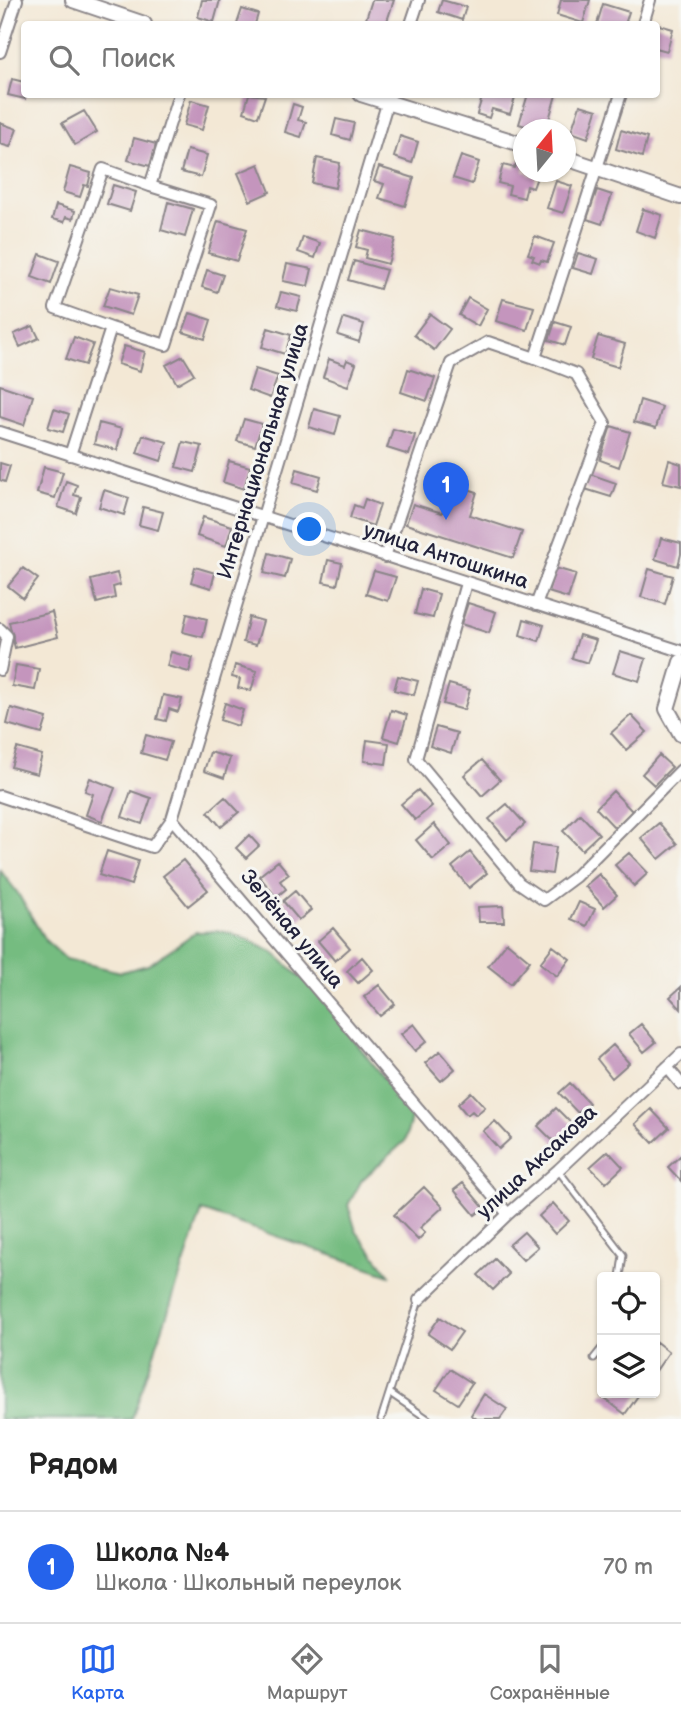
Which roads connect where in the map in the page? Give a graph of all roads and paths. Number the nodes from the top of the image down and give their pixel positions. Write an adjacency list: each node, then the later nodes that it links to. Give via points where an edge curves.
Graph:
1 (17, 0): 8 (street)
2 (72, 0): 5 (street)
3 (419, 0): 6 (street)
4 (650, 0): 7 (street)
5 (135, 21)
6 (412, 21)
7 (644, 21)
8 (0, 52)
9 (178, 98): 15 (street)
10 (620, 98): 14 (street)
11 (389, 99): 12 (street); 21 (street, Интернациональная улица)
12 (513, 142)
13 (576, 161): 14 (street)
14 (598, 168): 16 (street); 18 (street)
15 (150, 186): 17 (street, via 103,169 55,308); 17 (street, via 211,205 166,345)
16 (681, 197)
17 (111, 328): 20 (street)
18 (536, 358): 22 (street, via 488,342 451,363); 24 (street, via 576,374 605,423)
19 (0, 432): 20 (street, улица Антошкина)
20 (70, 455): 21 (street, улица Антошкина)
21 (263, 518): 22 (street, улица Антошкина); 32 (street, Интернациональная улица)
22 (385, 557): 23 (street, улица Антошкина)
23 (467, 583): 24 (street, улица Антошкина); 30 (street, via 416,759 519,883 544,900 575,877)
24 (536, 605): 26 (street, улица Антошкина)
25 (0, 629): 28 (street, via 7,636)
26 (681, 651)
27 (681, 662): 29 (street, via 667,709)
28 (0, 670)
29 (681, 734)
30 (681, 771)
31 (0, 796): 32 (street, via 152,847)
32 (172, 819): 37 (street, Зелёная улица)
33 (681, 1054): 34 (street, улица Аксакова)
34 (667, 1067): 35 (street); 36 (street, улица Аксакова)
35 (681, 1084)
36 (558, 1170): 37 (street, улица Аксакова); 38 (lane, via 623,1255)
37 (508, 1214): 39 (street, улица Аксакова)
38 (621, 1272)
39 (419, 1300): 42 (lane)
40 (597, 1354): 41 (lane)
41 (594, 1358)
42 (390, 1393): 43 (lane); 44 (lane)
43 (381, 1419)
44 (428, 1419)

